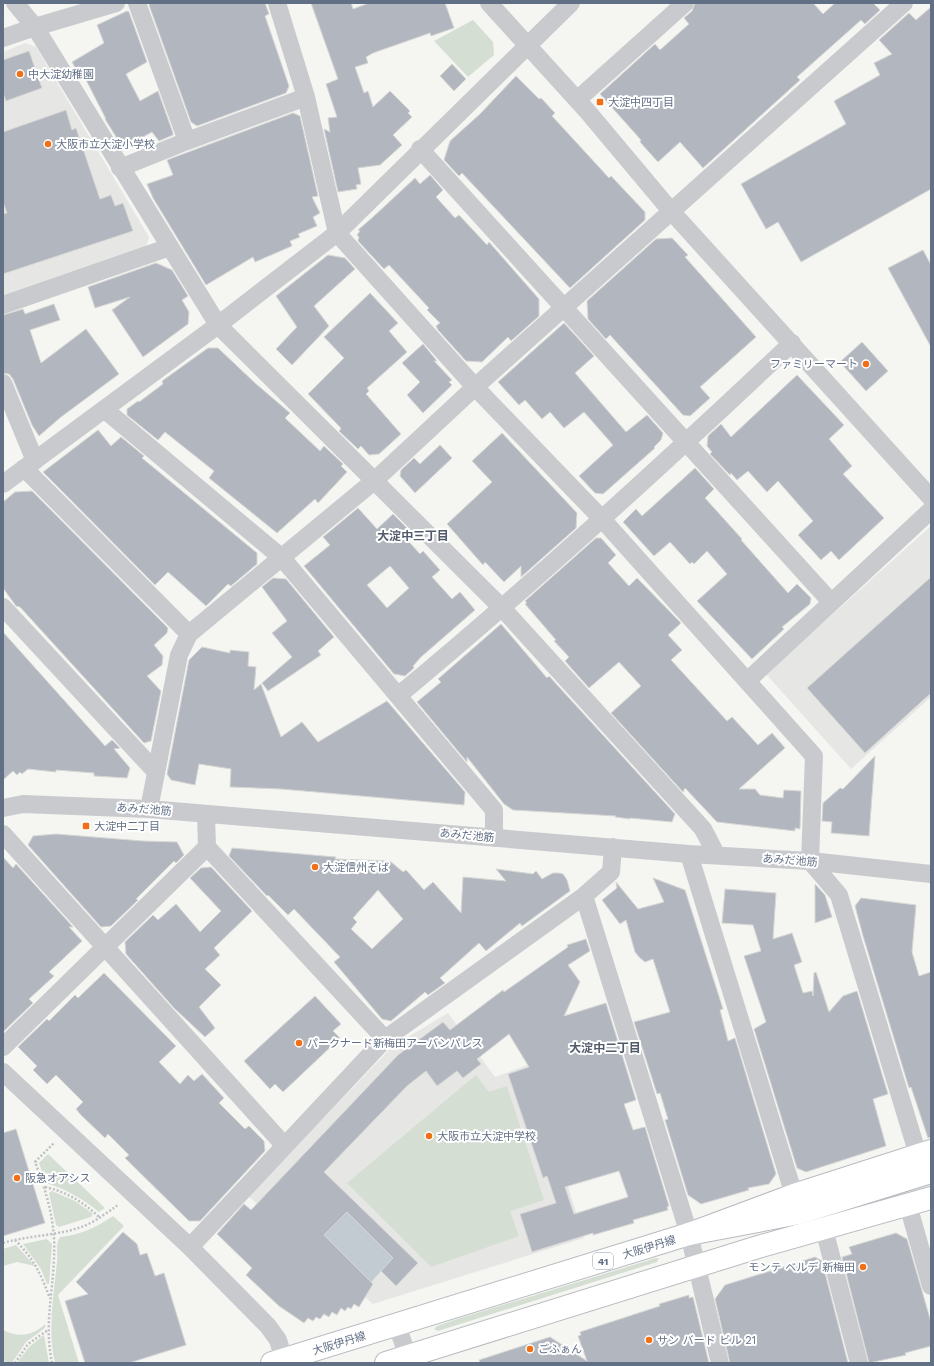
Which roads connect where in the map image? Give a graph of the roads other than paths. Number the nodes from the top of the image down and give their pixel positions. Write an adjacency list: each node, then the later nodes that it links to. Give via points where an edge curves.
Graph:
1 (15, 3): 9 (street)
2 (116, 3): 9 (street)
3 (137, 3): 14 (street)
4 (277, 3): 12 (street)
5 (489, 3): 11 (street)
6 (571, 3): 11 (street)
7 (685, 3): 13 (street)
8 (904, 3): 17 (street)
9 (35, 27): 10 (street); 16 (street)
10 (3, 38)
11 (526, 45): 13 (street); 15 (street)
12 (306, 97): 14 (street); 18 (street)
13 (577, 100): 17 (street)
14 (187, 141): 16 (street)
15 (420, 149): 18 (street); 21 (street)
16 (120, 168): 19 (street)
17 (671, 211): 21 (street); 23 (street)
18 (337, 233): 22 (street); 25 (street)
19 (170, 247): 20 (street); 22 (street)
20 (3, 305)
21 (566, 308): 25 (street); 27 (street)
22 (218, 325): 26 (street); 29 (street)
23 (792, 343): 27 (street); 31 (street)
24 (3, 383): 28 (street)
25 (475, 387): 29 (street); 33 (street)
26 (104, 409): 28 (street); 34 (street)
27 (686, 444): 33 (street); 35 (street)
28 (30, 464): 30 (street); 38 (street)
29 (374, 481): 34 (street); 37 (street)
30 (3, 484)
31 (931, 498)
32 (931, 510): 35 (street)
33 (602, 519): 37 (street); 39 (street)
34 (282, 558): 38 (street); 40 (street)
35 (831, 602): 39 (street)
36 (3, 607): 41 (street)
37 (503, 609): 40 (street); 50 (street, via 703,829)
38 (189, 634): 41 (street, via 179,655)
39 (747, 681): 51 (street, via 814,756)
40 (399, 695): 46 (street, via 494,810)
41 (156, 772): 43 (street)
42 (3, 808): 43 (street, あみだ池筋, via 23,804)
43 (149, 809): 44 (street, あみだ池筋)
44 (206, 815): 46 (street, あみだ池筋); 47 (street)
45 (3, 834): 54 (street)
46 (494, 838): 48 (street, あみだ池筋)
47 (207, 847): 54 (street); 55 (street)
48 (613, 848): 49 (street, あみだ池筋); 53 (street, via 611,872)
49 (689, 854): 50 (street, あみだ池筋); 61 (street)
50 (716, 854): 51 (street, あみだ池筋)
51 (810, 861): 52 (street, あみだ池筋); 59 (street, via 839,895)
52 (931, 874)
53 (584, 896): 55 (street); 65 (street)
54 (104, 948): 56 (street); 58 (street)
55 (385, 1039): 58 (street)
56 (3, 1048)
57 (3, 1072): 66 (street)
58 (284, 1145): 66 (street)
59 (924, 1153): 61 (main road, 大阪伊丹線 / 41)
60 (931, 1172): 65 (main road, via 799,1213)
61 (794, 1195): 65 (main road, 大阪伊丹線 / 41)
62 (931, 1198): 63 (main road)
63 (908, 1205): 64 (main road); 68 (street)
64 (824, 1229): 67 (main road); 74 (street)
65 (689, 1234): 67 (street); 69 (main road, 大阪伊丹線 / 41)
66 (190, 1247): 71 (street, via 268,1326 278,1340)
67 (697, 1267): 70 (main road); 73 (street)
68 (931, 1286)
69 (397, 1325): 70 (street); 71 (main road, 大阪伊丹線 / 41)
70 (409, 1360): 72 (main road)
71 (281, 1362)
72 (386, 1363)
73 (720, 1363)
74 (859, 1363)

